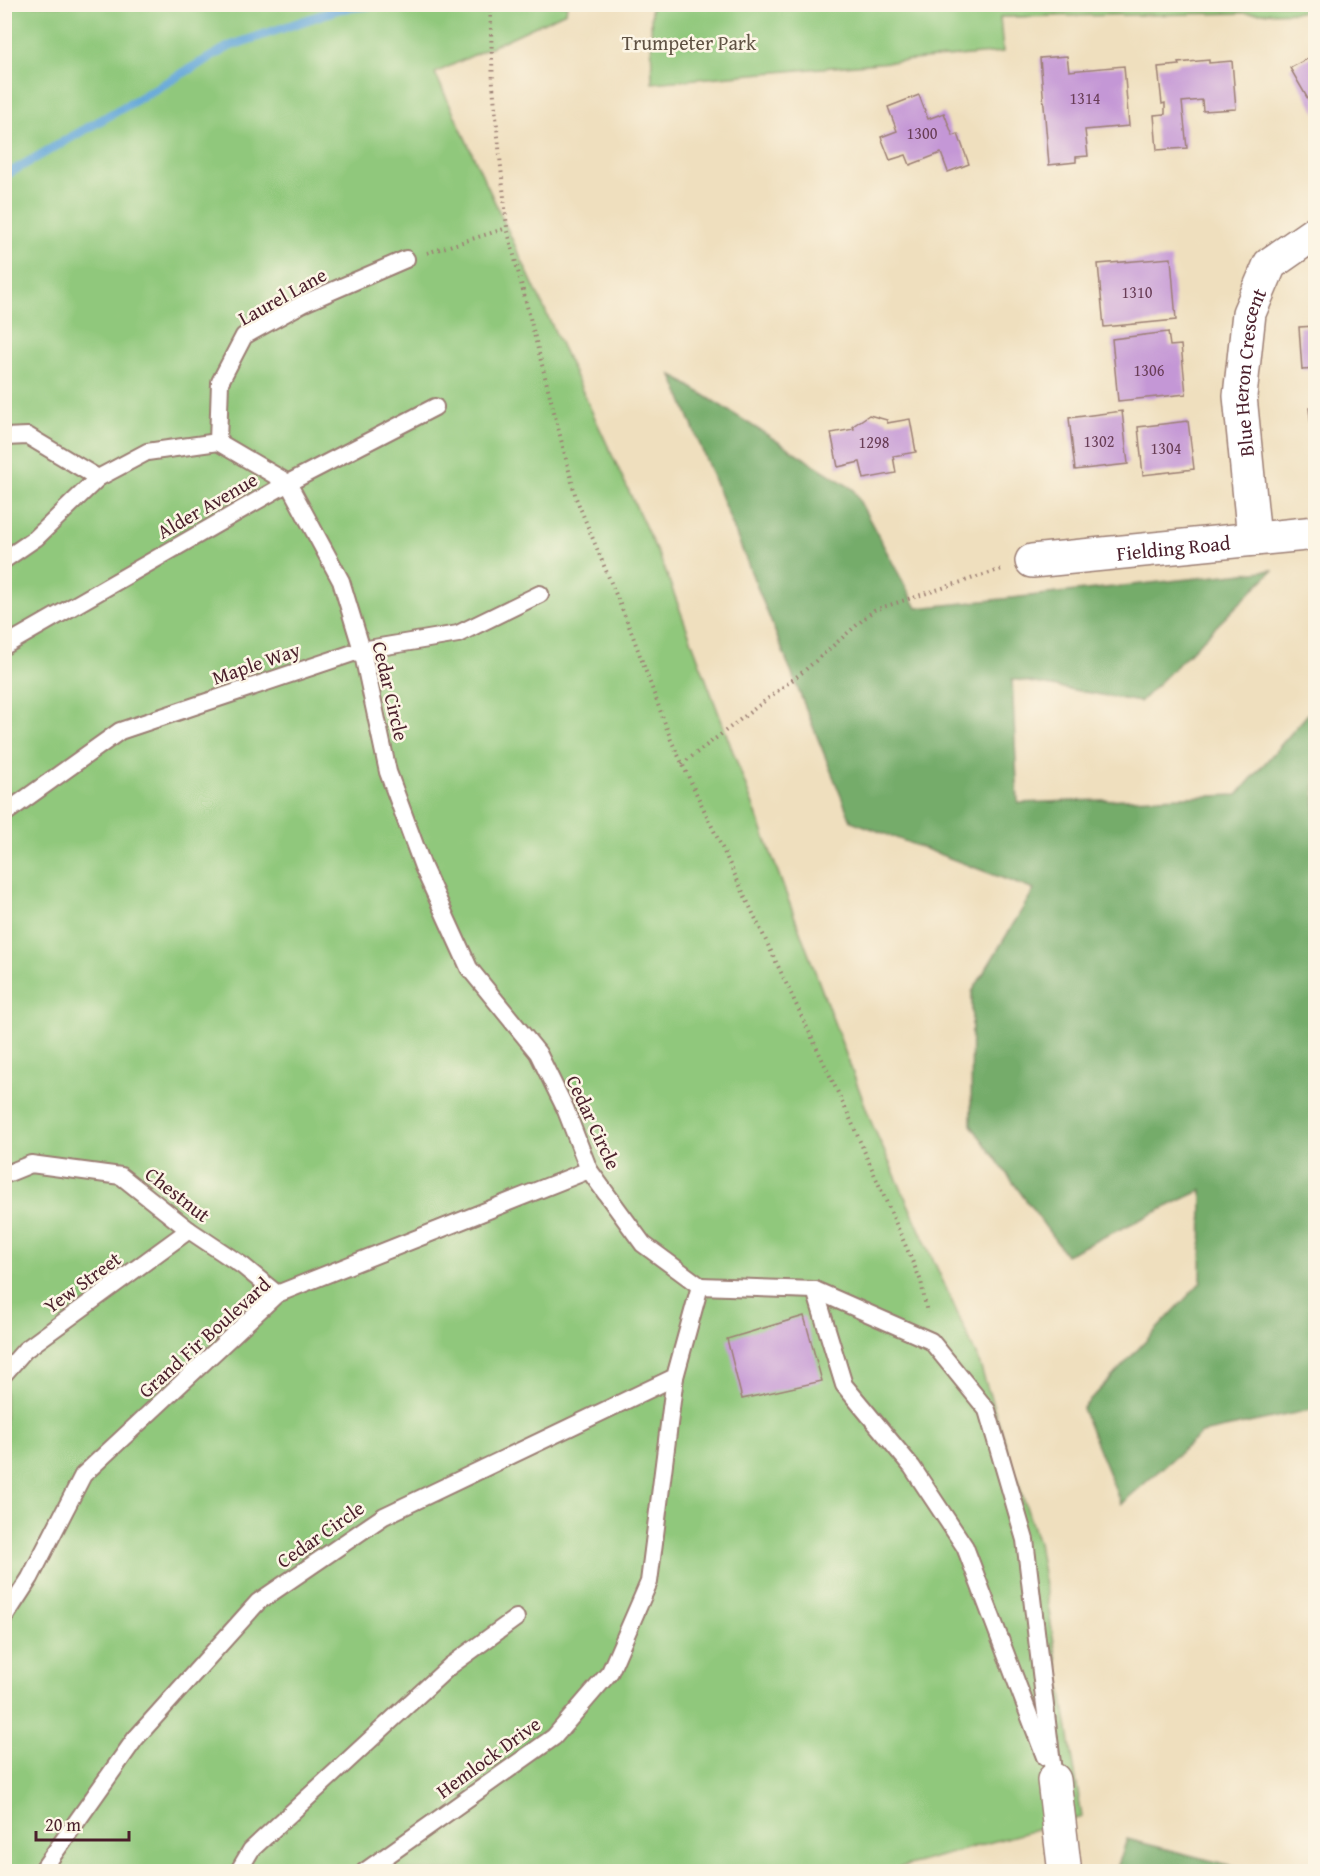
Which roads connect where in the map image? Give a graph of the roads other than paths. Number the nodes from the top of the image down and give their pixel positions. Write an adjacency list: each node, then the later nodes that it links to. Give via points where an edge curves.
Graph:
1 (1316, 232): 9 (street, Blue Heron Crescent, via 1270,264 1249,313 1240,396)
2 (406, 259): 5 (lane, Laurel Lane, via 302,304 244,336 220,382)
3 (435, 407): 7 (lane, Alder Avenue)
4 (4, 437): 6 (lane, via 28,436)
5 (218, 442): 6 (lane, via 147,452); 7 (lane)
6 (98, 478): 10 (lane, via 36,538)
7 (288, 483): 13 (lane, Alder Avenue); 14 (lane, Cedar Circle, via 341,581)
8 (1316, 533): 9 (street, Fielding Road)
9 (1254, 539): 11 (street, Fielding Road)
10 (4, 560)
11 (1022, 564)
12 (540, 594): 14 (lane, Maple Way, via 458,634)
13 (4, 646)
14 (362, 650): 15 (lane, Maple Way, via 120,732); 16 (lane, Cedar Circle, via 388,772 423,867 469,968 538,1053 565,1108)
15 (4, 814)
16 (588, 1170): 19 (lane, Cedar Circle, via 643,1244); 21 (lane, Grand Fir Boulevard)
17 (4, 1175): 18 (lane, Chestnut, via 32,1164 121,1176)
18 (189, 1230): 21 (lane, Chestnut); 22 (lane, Yew Street, via 25,1350)
19 (700, 1286): 20 (lane); 23 (lane)
20 (815, 1290): 26 (lane, via 844,1385 912,1467 965,1546); 26 (lane, via 931,1341 987,1410 1025,1540)
21 (276, 1294): 24 (lane, Grand Fir Boulevard, via 83,1475 30,1578)
22 (4, 1374)
23 (675, 1377): 27 (lane, Cedar Circle, via 384,1516 258,1602 135,1739); 29 (lane, Hemlock Drive, via 649,1582 610,1672 554,1737)
24 (4, 1618)
25 (516, 1618): 28 (lane, via 450,1666 251,1850)
26 (1054, 1780): 30 (street)
27 (41, 1872)
28 (238, 1872)
29 (364, 1872)
30 (1063, 1872)

